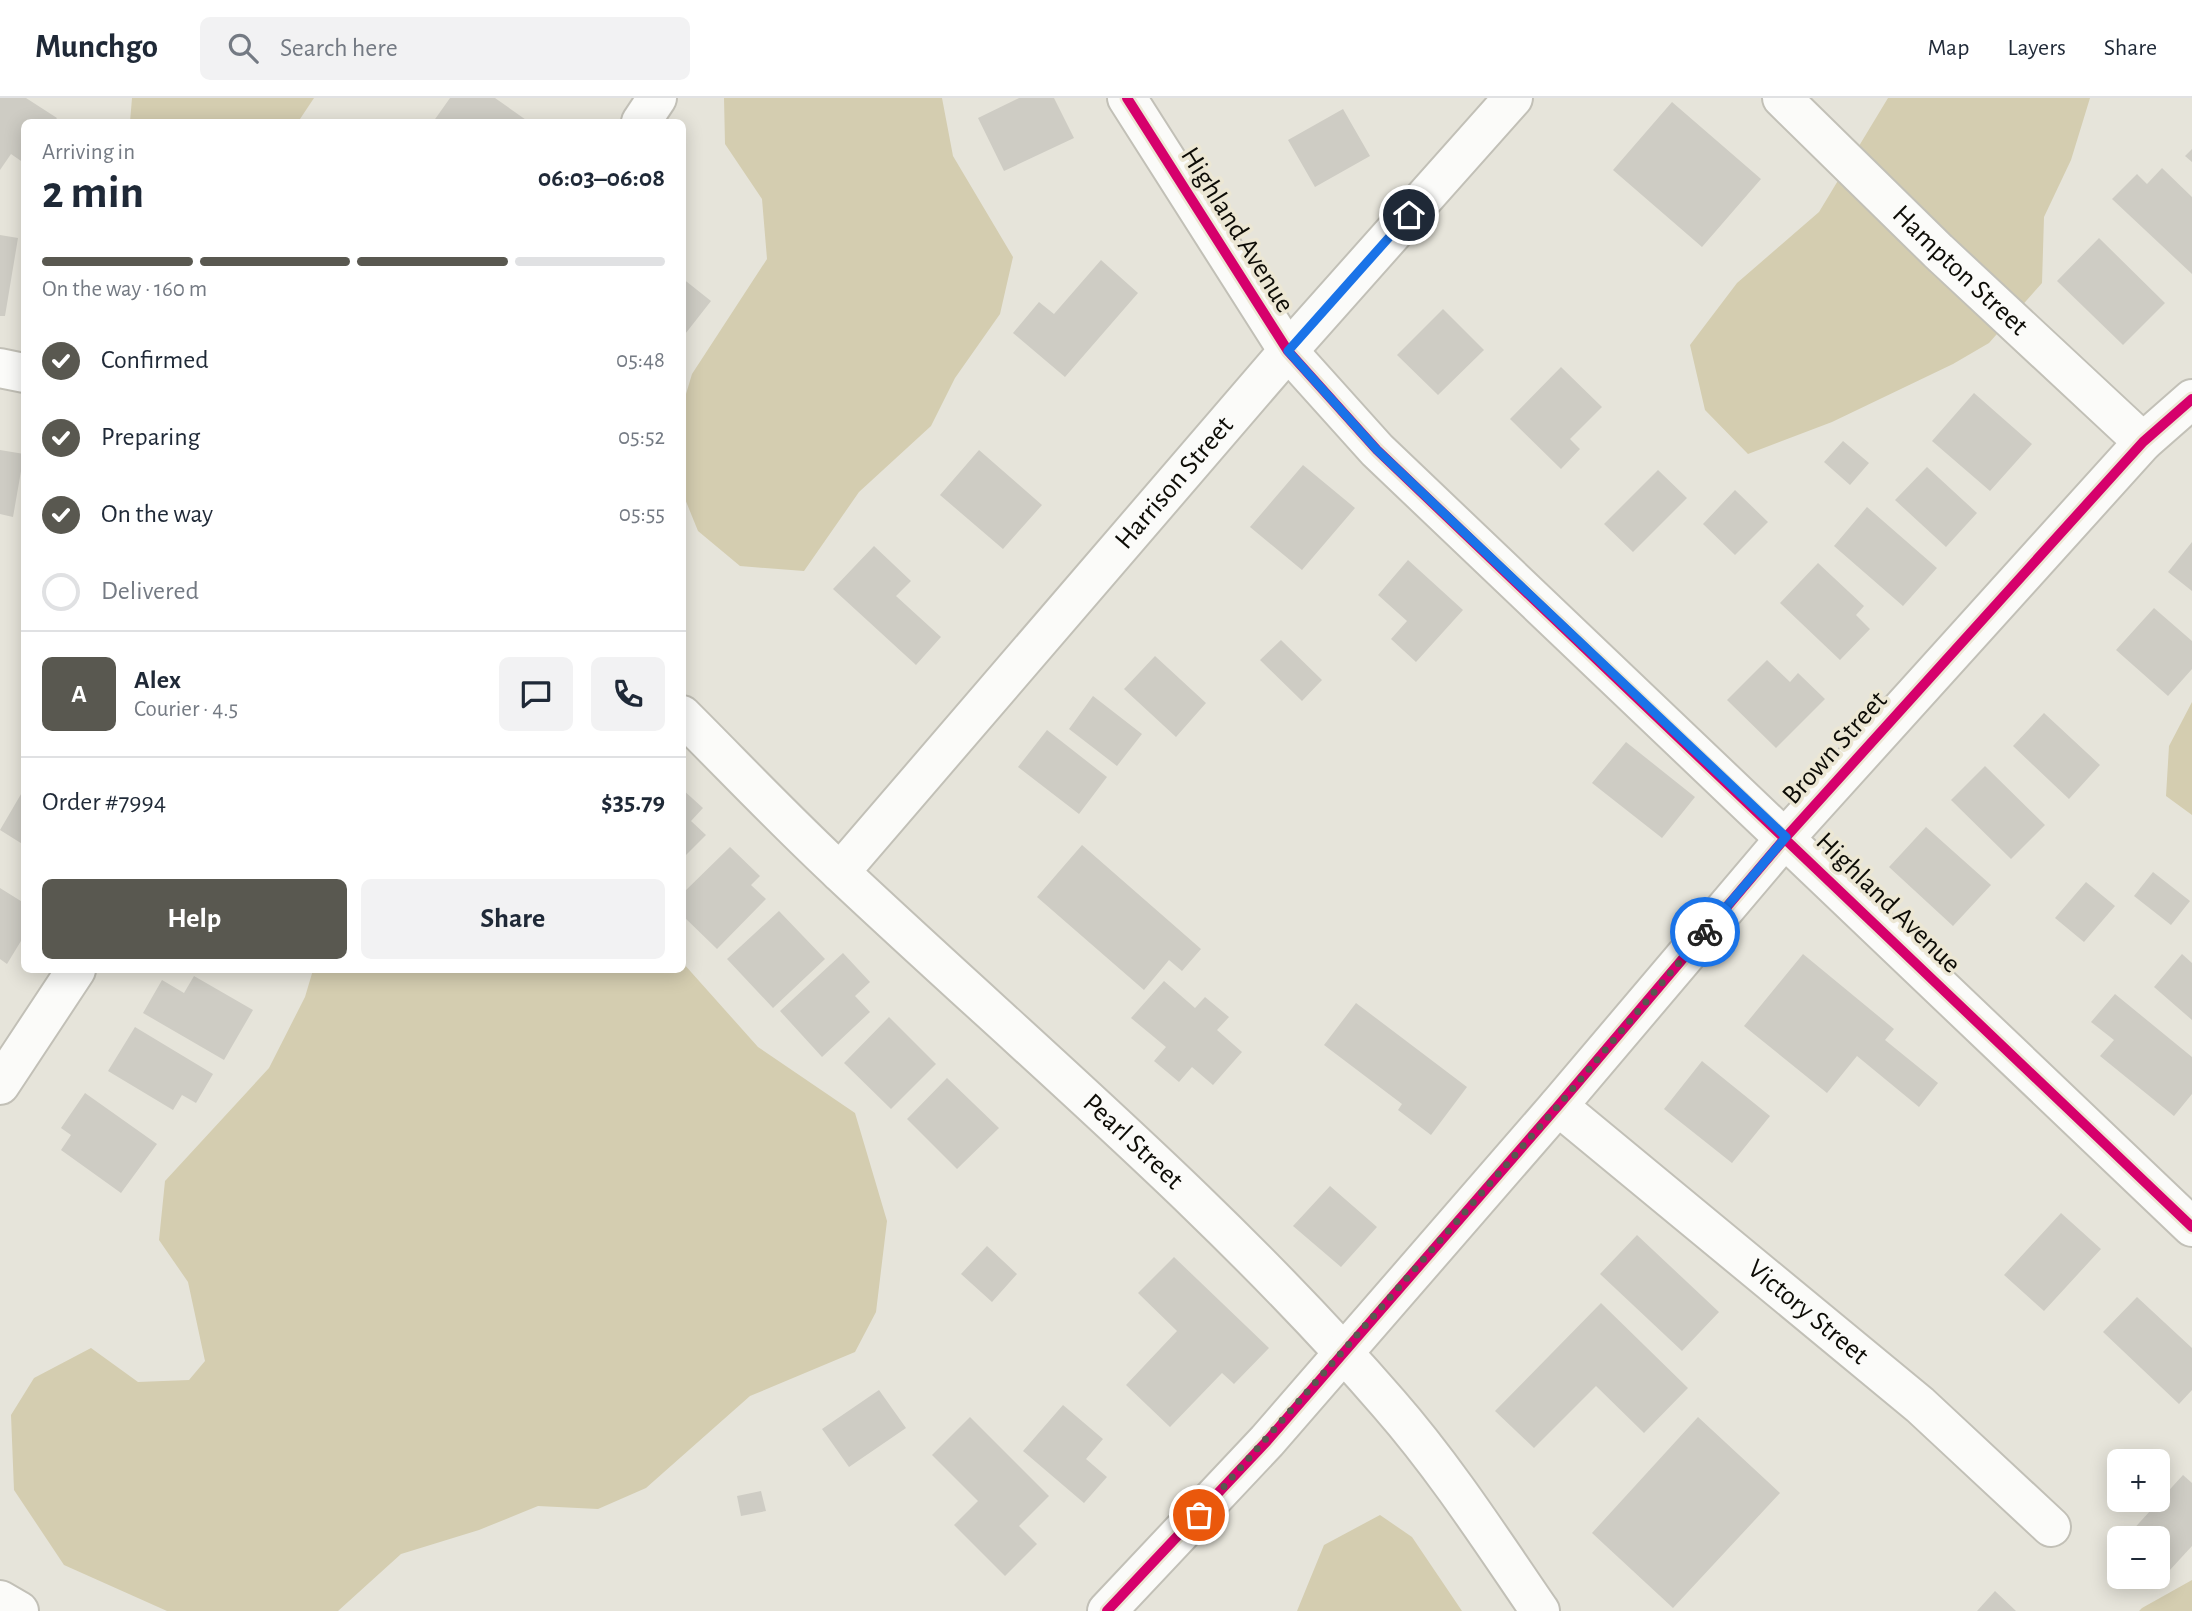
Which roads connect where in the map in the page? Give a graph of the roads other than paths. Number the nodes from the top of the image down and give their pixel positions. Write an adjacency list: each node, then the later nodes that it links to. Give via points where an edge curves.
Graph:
1 (657, 98): 5 (street)
2 (1127, 98): 6 (street, Highland Avenue)
3 (1513, 98): 6 (street, Harrison Street)
4 (1782, 98): 10 (street, Hampton Street)
5 (643, 119)
6 (1288, 351): 12 (street, Highland Avenue, via 1377,450); 13 (street, Harrison Street)
7 (0, 369): 8 (street)
8 (21, 372)
9 (2192, 399): 10 (street, Brown Street)
10 (2143, 442): 12 (street, Brown Street)
11 (686, 719): 13 (street, Pearl Street)
12 (1786, 837): 16 (street, Brown Street); 17 (street, Highland Avenue)
13 (839, 872): 18 (street, Pearl Street, via 1205,1208)
14 (74, 973): 15 (street)
15 (0, 1085)
16 (1558, 1106): 18 (street, Brown Street); 19 (street, Victory Street, via 1920,1405)
17 (2186, 1209)
18 (1343, 1353): 22 (street, Brown Street, via 1249,1461); 23 (street, Pearl Street, via 1441,1471)
19 (2051, 1527)
20 (0, 1600): 21 (street)
21 (19, 1611)
22 (1107, 1611)
23 (1540, 1611)

